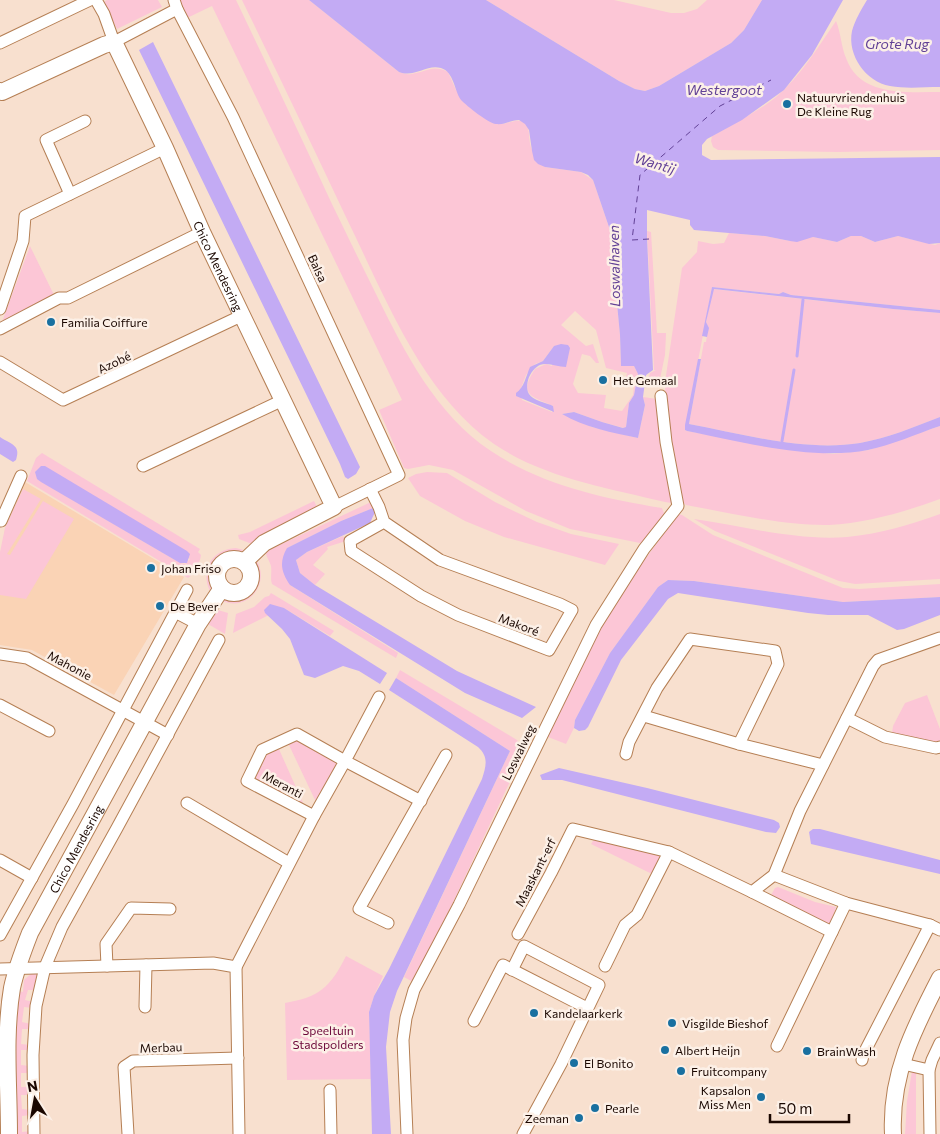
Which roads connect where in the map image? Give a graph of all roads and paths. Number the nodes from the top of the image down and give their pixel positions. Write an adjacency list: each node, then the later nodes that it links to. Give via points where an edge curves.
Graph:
1 (90, 0): 5 (street)
2 (96, 0): 4 (street)
3 (176, 4): 4 (street, Balsa); 19 (street, Balsa, via 233,117 399,474)
4 (114, 42): 6 (street); 8 (street, Chico Mendesring)
5 (0, 43)
6 (0, 91)
7 (86, 120): 9 (street, via 46,140)
8 (165, 148): 9 (street); 10 (street, Chico Mendesring)
9 (70, 194): 11 (street, via 25,216 23,241)
10 (202, 232): 12 (street, Chico Mendesring); 13 (street, via 68,298 58,298)
11 (0, 309)
12 (243, 315): 14 (street, Azobé, via 63,400); 16 (street, Chico Mendesring)
13 (0, 329)
14 (0, 362)
15 (661, 396): 85 (street, Loswalweg, via 678,506 644,550 596,625 414,990 403,1040)
16 (283, 400): 17 (street); 20 (street, Chico Mendesring)
17 (143, 466)
18 (21, 476): 21 (street)
19 (370, 489): 20 (street, Balsa); 22 (street)
20 (334, 507): 23 (street, via 264,543)
21 (0, 522)
22 (384, 522): 22 (street, Makoré, via 440,560 572,610 550,650 458,615 420,596 351,551 350,541)
23 (244, 562): 24 (street, via 234,559 220,567 217,578); 24 (street, via 250,571 250,581 245,589 236,593)
24 (222, 588): 27 (street, Chico Mendesring)
25 (187, 590): 26 (street, Chico Mendesring)
26 (175, 612): 27 (street); 33 (street, Chico Mendesring)
27 (198, 624): 36 (street, Chico Mendesring)
28 (940, 638): 35 (street, via 878,660)
29 (219, 640): 38 (street, Chico Mendesring)
30 (0, 654): 33 (street, Mahonie, via 27,658)
31 (378, 697): 43 (street)
32 (0, 705): 37 (street)
33 (123, 710): 36 (street, Mahonie); 52 (street, Chico Mendesring)
34 (644, 716): 39 (street); 39 (street, via 657,688 690,639 775,651 778,664); 41 (street)
35 (847, 718): 40 (street, via 885,737); 44 (street)
36 (146, 722): 38 (street, Mahonie); 68 (street, Chico Mendesring, via 30,933)
37 (48, 732)
38 (168, 735): 65 (street, Chico Mendesring, via 62,927)
39 (740, 744): 44 (street)
40 (940, 747)
41 (626, 754)
42 (446, 755): 45 (street)
43 (345, 761): 45 (street, Meranti); 47 (street); 47 (street, Meranti, via 297,734 262,750 247,781)
44 (823, 765): 51 (street)
45 (421, 801): 56 (street, via 359,908)
46 (187, 803): 50 (street)
47 (314, 816): 50 (street)
48 (669, 852): 53 (street, Maaskant-erf); 59 (street, Maaskant-erf, via 572,829); 64 (street, via 637,915 625,925)
49 (0, 860): 52 (street)
50 (289, 863): 63 (street)
51 (774, 875): 53 (street); 54 (street)
52 (32, 878): 60 (street, Chico Mendesring)
53 (752, 892): 58 (street, Maaskant-erf)
54 (846, 902): 57 (street); 58 (street)
55 (170, 909): 62 (street, via 130,908 106,944)
56 (388, 923)
57 (935, 927): 76 (street)
58 (832, 932): 74 (street)
59 (518, 934)
60 (0, 935)
61 (146, 965): 62 (street); 63 (street, via 213,963); 70 (street)
62 (107, 966): 65 (street)
63 (236, 966): 75 (street)
64 (605, 966)
65 (46, 967): 68 (street); 81 (street, Chico Mendesring, via 36,1006)
66 (508, 968): 71 (street); 71 (street, via 524,946 599,985); 72 (street)
67 (0, 969): 68 (street)
68 (17, 969): 80 (street, Chico Mendesring, via 8,1028)
69 (940, 978): 77 (street, via 912,1032)
70 (145, 1007)
71 (587, 1008): 86 (street)
72 (474, 1022)
73 (940, 1042): 78 (street)
74 (777, 1046)
75 (238, 1058): 82 (street, Merbau, via 133,1061 124,1067); 83 (street)
76 (862, 1060)
77 (903, 1064): 78 (street); 87 (street, via 894,1092)
78 (929, 1070): 88 (street)
79 (330, 1090): 84 (street)
80 (9, 1134)
81 (34, 1134)
82 (128, 1134)
83 (239, 1134)
84 (331, 1134)
85 (406, 1134)
86 (523, 1134)
87 (893, 1134)
88 (930, 1134)

